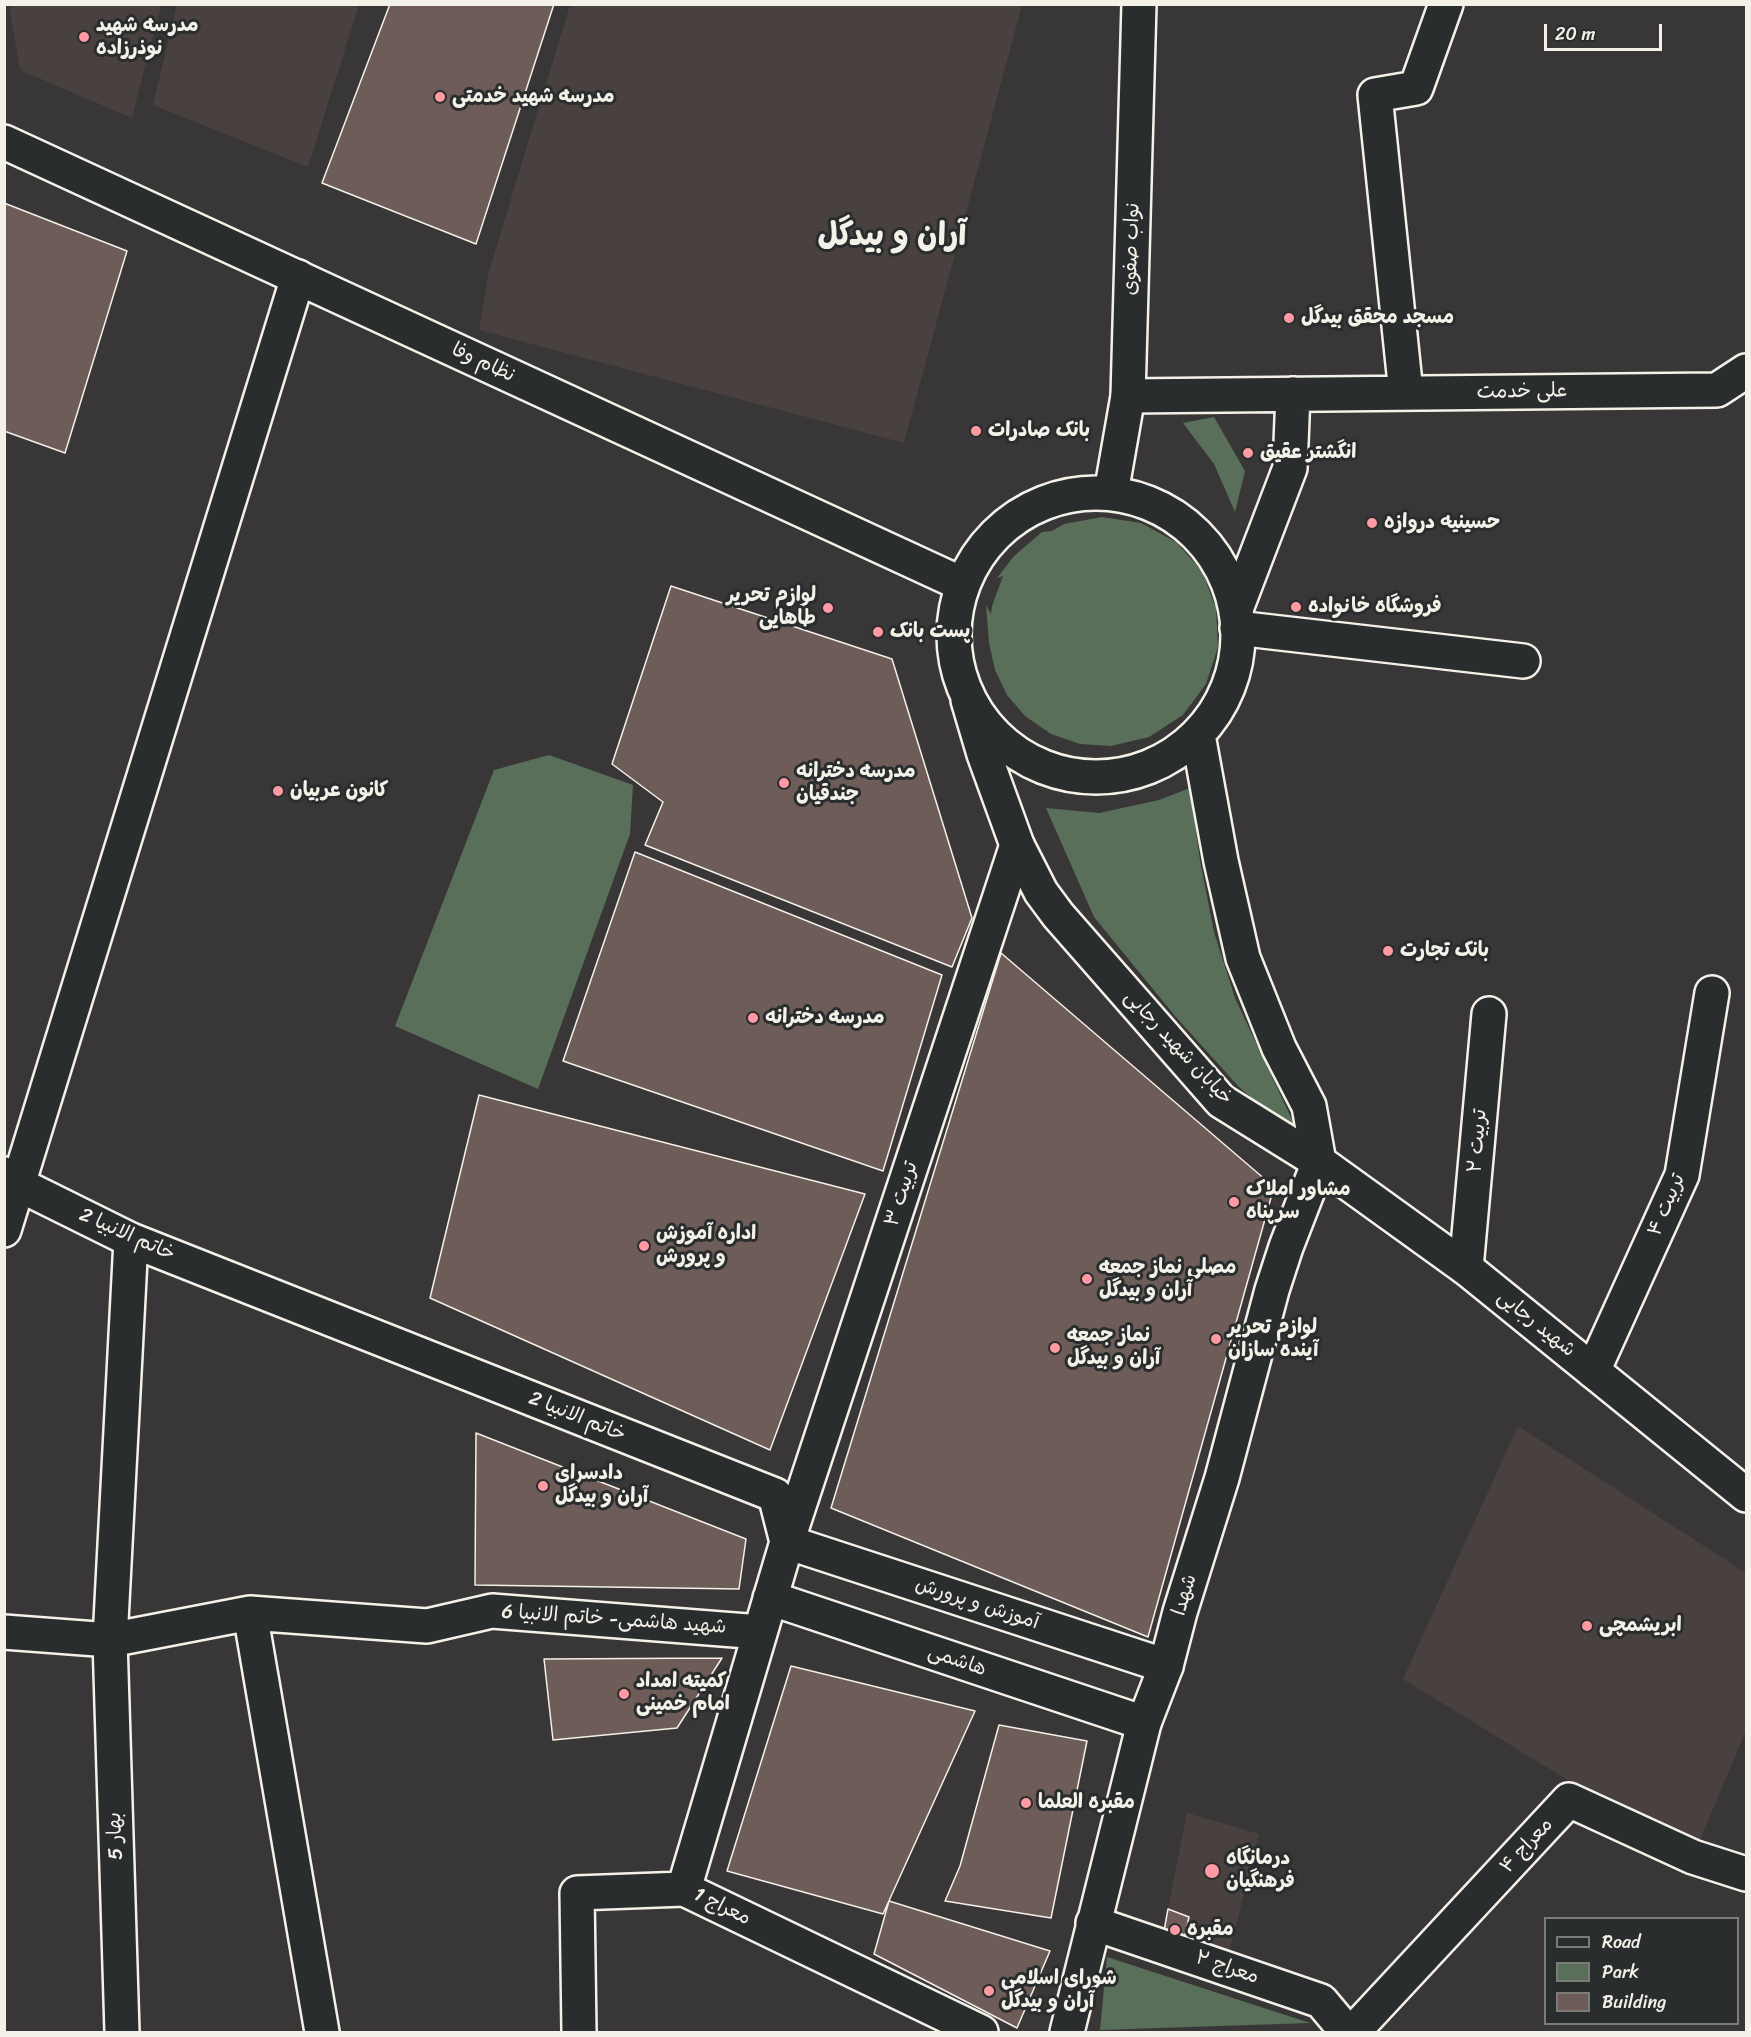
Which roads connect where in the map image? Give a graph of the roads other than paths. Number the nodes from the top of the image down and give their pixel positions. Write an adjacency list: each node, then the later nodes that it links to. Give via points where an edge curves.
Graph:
1 (1139, 4): 8 (street, نواب صفوی)
2 (1446, 4): 6 (street, via 1416,88 1375,95)
3 (4, 142): 4 (street, نظام وفا)
4 (298, 277): 10 (street, نظام وفا); 19 (street)
5 (1746, 371): 6 (street, علی خدمت, via 1717,390)
6 (1406, 393): 7 (street, علی خدمت)
7 (1293, 394): 8 (street, علی خدمت); 11 (street, via 1290,468)
8 (1128, 396): 9 (street, نواب صفوی)
9 (1111, 493): 10 (street, via 1064,496 1021,513 986,543); 11 (street, via 1146,501 1179,519 1206,543 1225,574)
10 (962, 584): 13 (street, via 953,622 955,662)
11 (1237, 618): 12 (street); 14 (street, via 1238,654 1225,698)
12 (1524, 661)
13 (968, 700): 14 (street, via 994,737 1031,763 1074,776 1119,777 1162,762); 15 (street, خیابان شهید رجایی)
14 (1198, 735): 18 (street, via 1243,958 1279,1048 1309,1106)
15 (1017, 845): 18 (street, خیابان شهید رجایی, via 1041,892 1058,915 1221,1101); 25 (street, تربیت ۳)
16 (1712, 993): 23 (street, تربیت ۴, via 1682,1174)
17 (1489, 1014): 22 (street, تربیت ۲)
18 (1319, 1162): 22 (street, شهید رجایی); 31 (street, شهدا, via 1272,1290)
19 (12, 1179): 20 (street); 21 (street, خاتم الانبیا 2)
20 (4, 1230)
21 (131, 1240): 25 (street, خاتم الانبیا 2, via 775,1495); 30 (street, بهار 5)
22 (1466, 1268): 23 (street, شهید رجایی)
23 (1593, 1371): 24 (street, شهید رجایی)
24 (1746, 1495)
25 (787, 1542): 26 (street); 31 (street, آموزش و پرورش)
26 (770, 1598): 29 (street); 32 (street, هاشمی)
27 (250, 1613): 29 (street, شهید هاشمی- خاتم الانبیا 6, via 427,1626 492,1611); 30 (street, شهید هاشمی- خاتم الانبیا 6); 37 (street)
28 (4, 1632): 30 (street, شهید هاشمی- خاتم الانبیا 6)
29 (760, 1632): 34 (street)
30 (110, 1640): 36 (street, بهار 5)
31 (1166, 1666): 32 (street, شهدا)
32 (1144, 1723): 35 (street, شهدا)
33 (1746, 1874): 42 (street, معراج ۴, via 1693,1857 1569,1800)
34 (684, 1889): 38 (street, معراج 1, via 577,1893); 39 (street, معراج 1)
35 (1094, 1923): 40 (street, شهدا); 41 (street, معراج ۲, via 1321,2001)
36 (122, 2032)
37 (322, 2032)
38 (579, 2032)
39 (981, 2032)
40 (1067, 2032)
41 (1347, 2032)
42 (1353, 2032)

